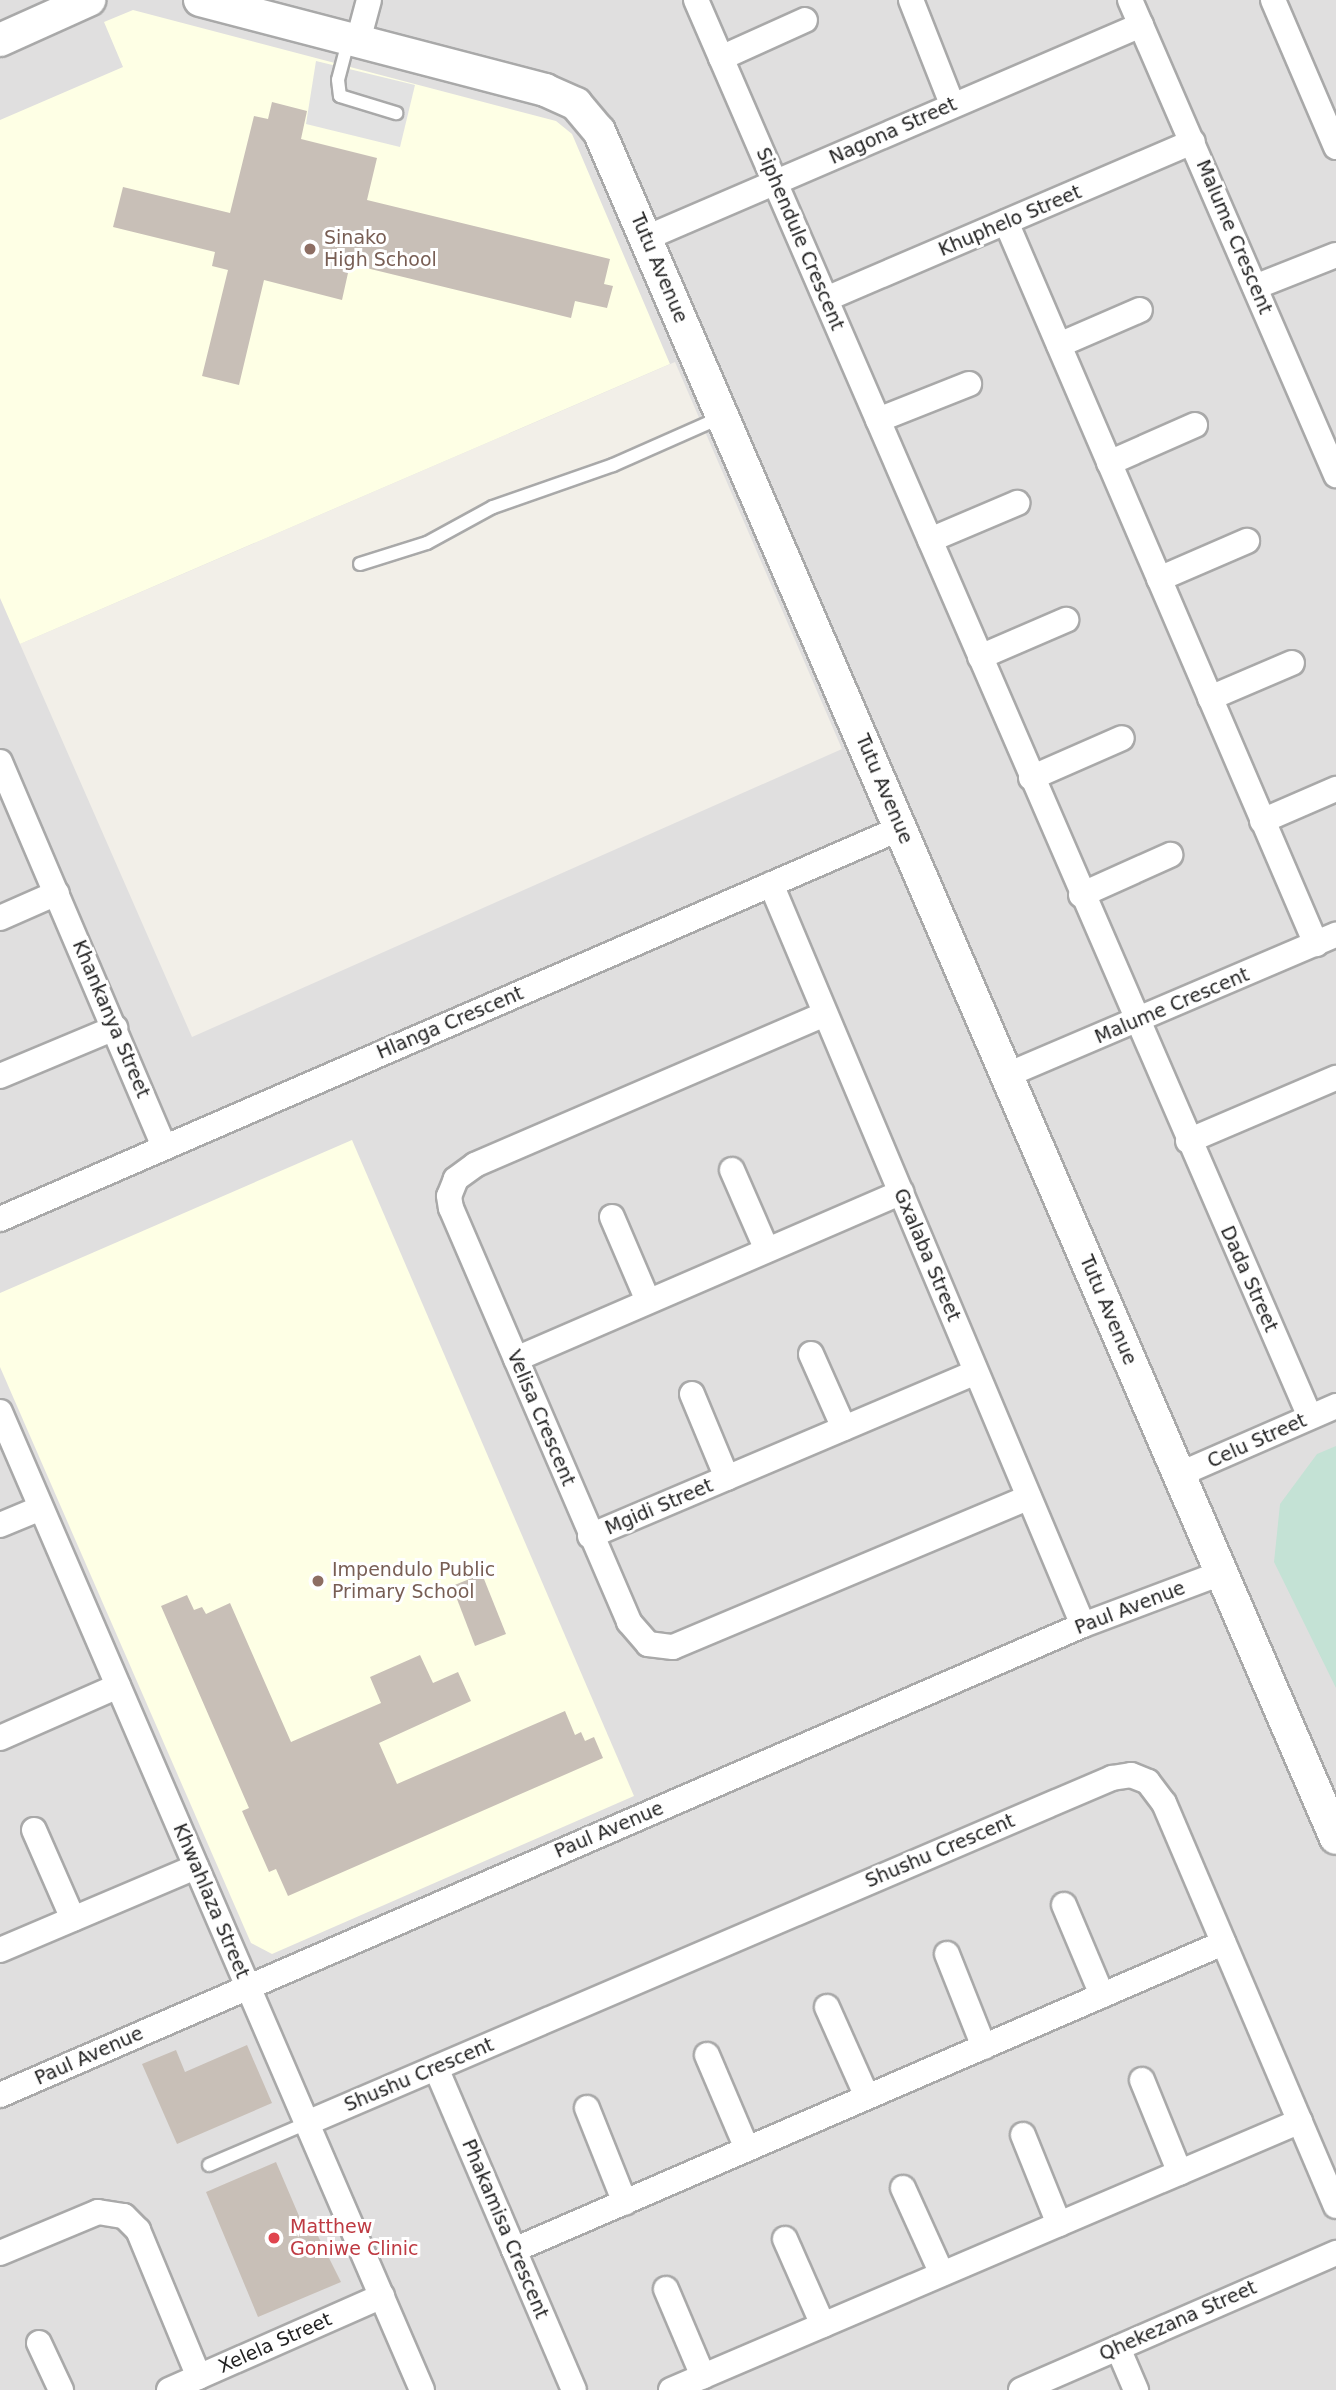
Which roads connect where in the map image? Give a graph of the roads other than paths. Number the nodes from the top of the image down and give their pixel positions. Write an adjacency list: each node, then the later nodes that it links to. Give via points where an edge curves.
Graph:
1 (89, 0): 11 (street)
2 (201, 0): 10 (street, Tutu Avenue)
3 (369, 0): 10 (street)
4 (696, 0): 12 (street, Siphendule Crescent)
5 (911, 0): 13 (street)
6 (1130, 0): 9 (street, Malume Crescent)
7 (1273, 0): 16 (street)
8 (805, 20): 12 (street)
9 (1141, 25): 13 (street, Nagona Street); 15 (street, Malume Crescent)
10 (354, 39): 14 (lane, via 338,80 340,96); 19 (street, Tutu Avenue, via 545,90 576,104 599,131)
11 (0, 40)
12 (721, 58): 17 (street, Siphendule Crescent)
13 (952, 104): 17 (street, Nagona Street)
14 (396, 113)
15 (1194, 142): 18 (street, Khuphelo Street); 21 (street, Malume Crescent)
16 (1336, 147)
17 (776, 183): 19 (street, Nagona Street); 22 (street, Siphendule Crescent)
18 (1006, 222): 22 (street, Khuphelo Street); 24 (street)
19 (646, 238): 26 (street, Tutu Avenue)
20 (1336, 255): 21 (street)
21 (1255, 287): 30 (street, Malume Crescent)
22 (826, 299): 27 (street, Siphendule Crescent)
23 (1140, 310): 24 (street)
24 (1059, 345): 29 (street)
25 (969, 384): 27 (street)
26 (723, 416): 34 (lane, via 613,465 493,507 427,543); 45 (street, Tutu Avenue)
27 (878, 420): 32 (street, Siphendule Crescent)
28 (1195, 425): 29 (street)
29 (1109, 463): 35 (street)
30 (1336, 475)
31 (1017, 502): 32 (street)
32 (930, 540): 37 (street, Siphendule Crescent)
33 (1247, 541): 35 (street)
34 (360, 564)
35 (1159, 579): 39 (street)
36 (1066, 620): 37 (street)
37 (980, 657): 42 (street, Siphendule Crescent)
38 (1292, 663): 39 (street)
39 (1210, 698): 44 (street)
40 (1122, 738): 42 (street)
41 (2, 770): 48 (street, Khankanya Street)
42 (1031, 778): 49 (street, Siphendule Crescent)
43 (1336, 789): 44 (street)
44 (1262, 821): 51 (street)
45 (901, 828): 47 (street, Hlanga Crescent); 55 (street, Tutu Avenue)
46 (1170, 855): 49 (street)
47 (771, 884): 52 (street, Gxalaba Street); 59 (street, Hlanga Crescent)
48 (57, 893): 50 (street); 54 (street, Khankanya Street)
49 (1081, 895): 53 (street, Siphendule Crescent)
50 (0, 918)
51 (1326, 940): 53 (street, Malume Crescent)
52 (825, 1013): 61 (street, Gxalaba Street); 67 (street, Velisa Crescent, via 475,1165 456,1179 449,1196 451,1208)
53 (1135, 1021): 55 (street, Malume Crescent); 58 (street, Dada Street)
54 (115, 1028): 56 (street); 59 (street, Khankanya Street)
55 (1007, 1075): 74 (street, Tutu Avenue)
56 (0, 1076)
57 (1336, 1078): 58 (street)
58 (1188, 1141): 72 (street, Dada Street)
59 (164, 1146): 63 (street, Hlanga Crescent)
60 (732, 1170): 64 (street)
61 (901, 1192): 64 (street); 68 (street, Gxalaba Street)
62 (612, 1217): 65 (street)
63 (0, 1219)
64 (766, 1250): 65 (street)
65 (648, 1301): 67 (street)
66 (811, 1354): 73 (street)
67 (516, 1359): 79 (street, Velisa Crescent)
68 (976, 1372): 73 (street, Mgidi Street); 76 (street, Gxalaba Street)
69 (692, 1394): 75 (street, Mgidi Street)
70 (1336, 1406): 72 (street, Celu Street)
71 (0, 1412): 77 (street, Khwahlaza Street)
72 (1310, 1418): 74 (street, Celu Street)
73 (844, 1429): 75 (street, Mgidi Street)
74 (1178, 1475): 80 (street, Tutu Avenue)
75 (727, 1478): 79 (street, Mgidi Street)
76 (1029, 1497): 79 (street, Velisa Crescent, via 660,1648 648,1644 634,1630); 81 (street, Gxalaba Street)
77 (41, 1507): 78 (street); 82 (street, Khwahlaza Street)
78 (0, 1525)
79 (590, 1536)
80 (1221, 1573): 81 (street, Paul Avenue); 85 (street, Tutu Avenue)
81 (1083, 1625): 92 (street, Paul Avenue)
82 (118, 1686): 83 (street); 86 (street, Khwahlaza Street)
83 (0, 1738)
84 (34, 1830): 88 (street)
85 (1336, 1838)
86 (196, 1867): 88 (street); 92 (street, Khwahlaza Street)
87 (1064, 1905): 93 (street)
88 (73, 1919): 90 (street)
89 (1223, 1943): 93 (street); 97 (street, Shushu Crescent, via 1157,1792 1139,1776 1123,1774); 102 (street, Shushu Crescent)
90 (0, 1950)
91 (947, 1954): 95 (street)
92 (248, 1987): 99 (street, Paul Avenue); 103 (street, Khwahlaza Street)
93 (1102, 1995): 95 (street)
94 (827, 2007): 100 (street)
95 (984, 2047): 100 (street)
96 (707, 2055): 105 (street)
97 (436, 2068): 103 (street, Shushu Crescent); 113 (street, Phakamisa Crescent)
98 (1143, 2080): 107 (street)
99 (0, 2095)
100 (867, 2097): 105 (street)
101 (587, 2108): 109 (street)
102 (1300, 2121): 107 (street); 110 (street, Shushu Crescent)
103 (307, 2123): 106 (lane); 118 (street, Khwahlaza Street)
104 (1023, 2135): 111 (street)
105 (747, 2149): 109 (street)
106 (209, 2165)
107 (1180, 2172): 111 (street)
108 (903, 2188): 116 (street)
109 (625, 2203): 113 (street)
110 (1336, 2206)
111 (1059, 2224): 116 (street)
112 (785, 2239): 119 (street)
113 (514, 2250): 127 (street, Phakamisa Crescent)
114 (0, 2253): 123 (street, via 98,2212 124,2216 138,2230)
115 (1336, 2253): 121 (street, Qhekezana Street)
116 (942, 2274): 119 (street)
117 (666, 2290): 122 (street)
118 (382, 2296): 123 (street, Xelela Street); 126 (street, Khwahlaza Street)
119 (823, 2325): 122 (street)
120 (39, 2343): 124 (street)
121 (1118, 2348): 129 (street, Qhekezana Street); 130 (street)
122 (703, 2376): 128 (street)
123 (200, 2377): 125 (street, Xelela Street)
124 (61, 2390)
125 (169, 2390)
126 (422, 2390)
127 (574, 2390)
128 (670, 2390)
129 (1021, 2390)
130 (1136, 2390)

